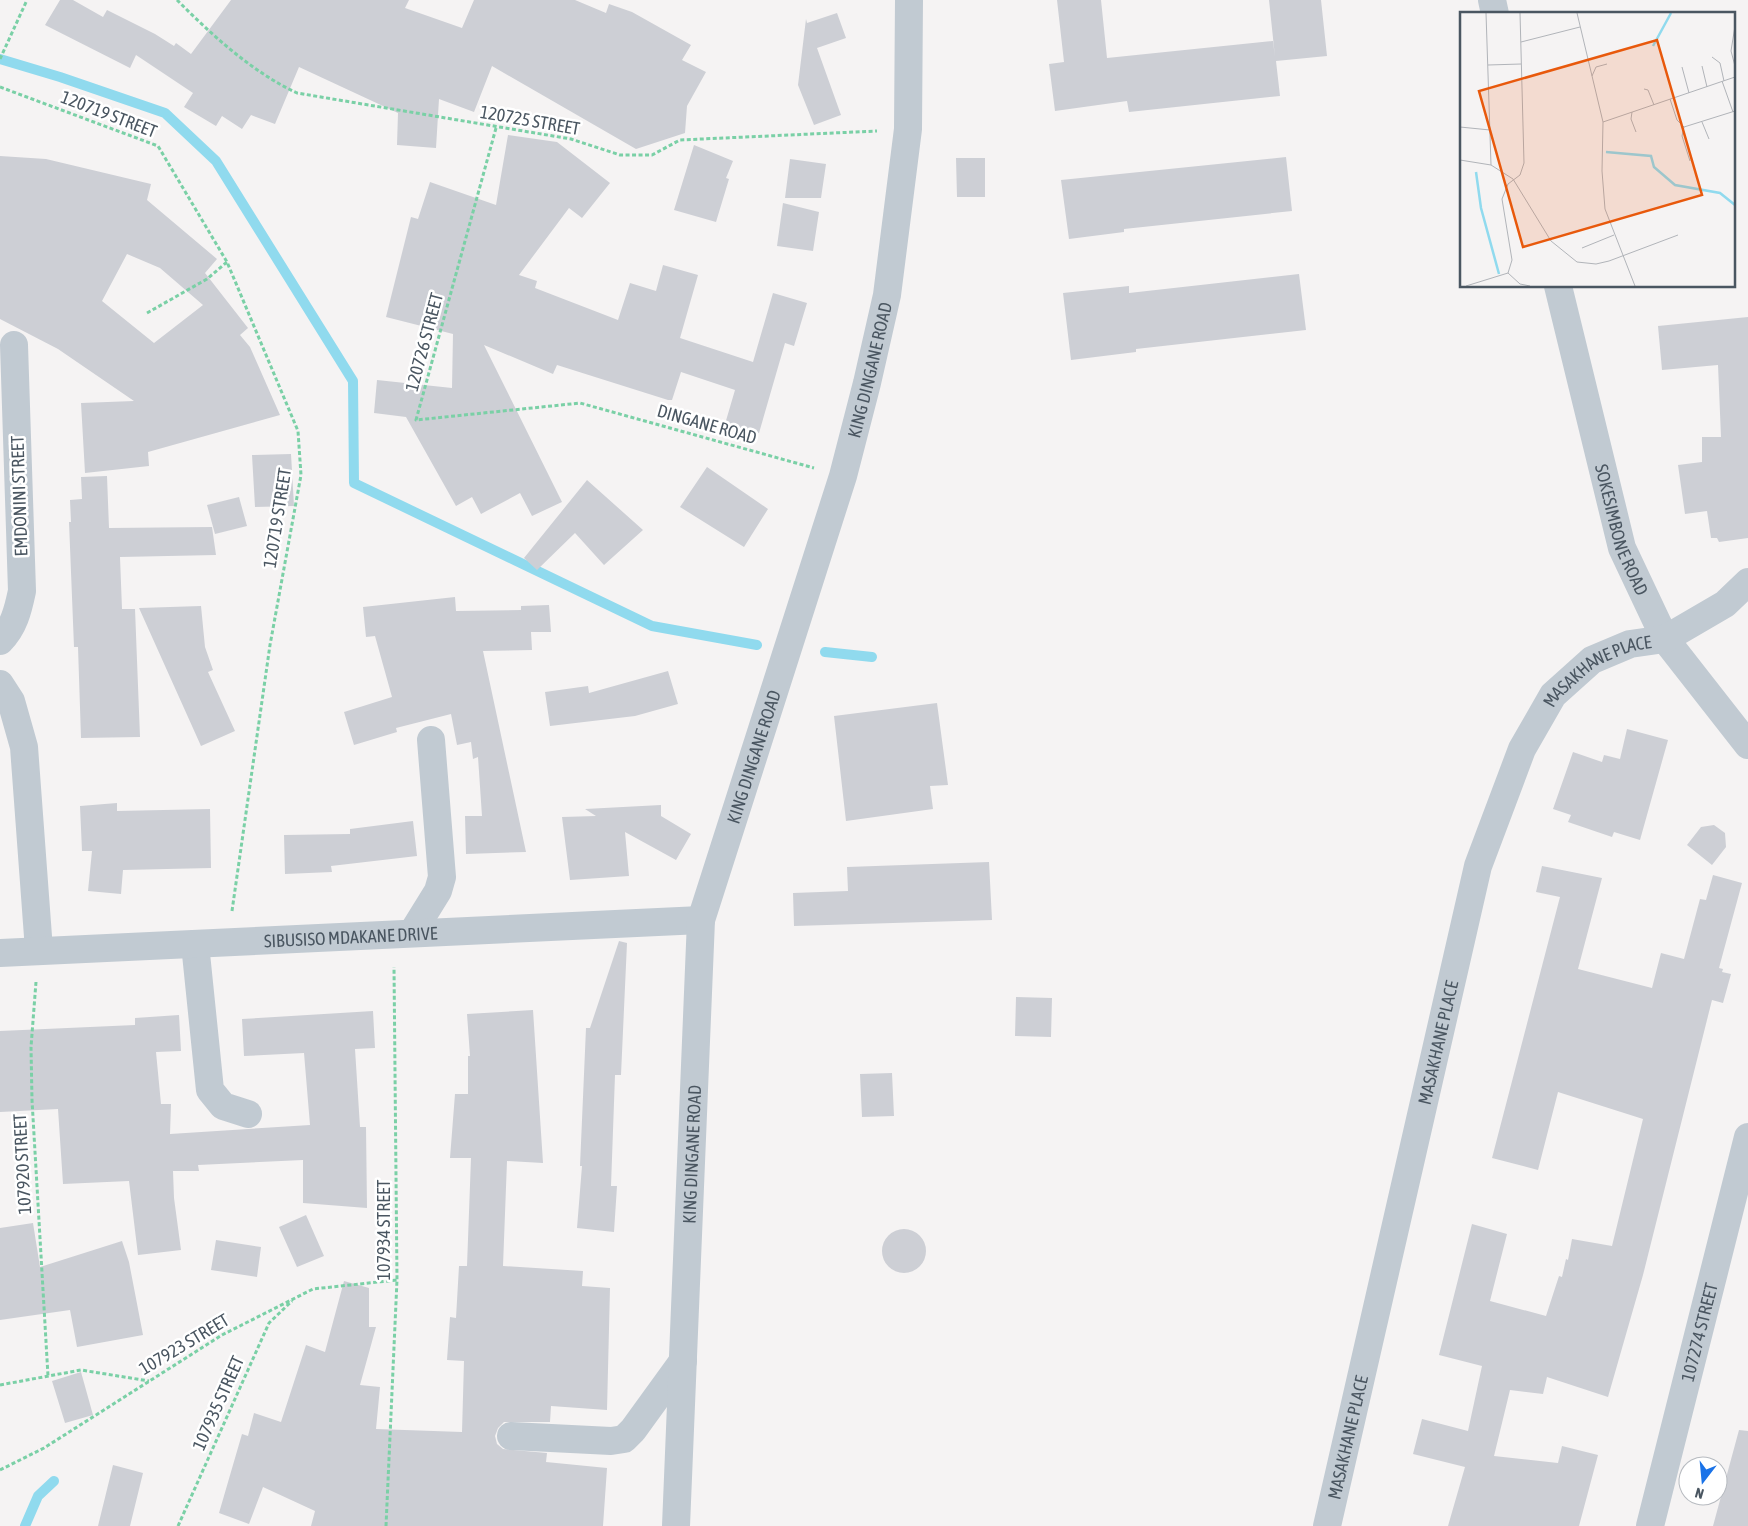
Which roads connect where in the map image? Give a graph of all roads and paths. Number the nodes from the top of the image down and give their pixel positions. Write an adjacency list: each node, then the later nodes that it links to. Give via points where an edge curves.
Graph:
1 (27, 0): 4 (path)
2 (177, 0): 6 (path, 120725 STREET, via 199,22 275,82 296,93)
3 (909, 0): 7 (street, KING DINGANE ROAD)
4 (0, 59)
5 (0, 87): 8 (path, 120719 STREET, via 158,146)
6 (496, 128): 7 (path, 120725 STREET, via 571,140 620,155 652,155 680,140); 12 (path, 120726 STREET, via 416,420)
7 (908, 129): 13 (street, KING DINGANE ROAD, via 887,295)
8 (227, 262): 10 (path, via 207,279); 22 (path, 120719 STREET, via 298,431 301,474 270,645)
9 (1558, 288): 15 (street, SOKESIMBONE ROAD, via 1622,548)
10 (146, 313)
11 (14, 345): 16 (street, EMDONINI STREET, via 22,591 15,619)
12 (562, 404): 13 (path, DINGANE ROAD, via 580,403)
13 (843, 476): 20 (street, KING DINGANE ROAD)
14 (1748, 582): 15 (street, via 1725,604)
15 (1665, 639): 19 (street, SOKESIMBONE ROAD); 39 (street, MASAKHANE PLACE, via 1630,644 1592,660 1553,694 1522,749 1478,866)
16 (0, 641)
17 (0, 684): 24 (street, via 11,701 24,747)
18 (431, 740): 21 (street, via 442,877 438,891)
19 (1748, 745)
20 (701, 920): 21 (street, SIBUSISO MDAKANE DRIVE); 30 (street, KING DINGANE ROAD)
21 (403, 934): 22 (street, SIBUSISO MDAKANE DRIVE); 28 (path, 107934 STREET)
22 (228, 942): 23 (street, SIBUSISO MDAKANE DRIVE)
23 (195, 944): 24 (street, SIBUSISO MDAKANE DRIVE); 26 (street, via 210,1090 223,1106)
24 (39, 950): 25 (street, SIBUSISO MDAKANE DRIVE); 31 (path, 107920 STREET, via 31,1047)
25 (0, 952)
26 (248, 1114)
27 (1747, 1142): 40 (street, 107274 STREET)
28 (397, 1280): 29 (path, 107923 STREET, via 313,1289); 37 (path, 107934 STREET)
29 (294, 1298): 32 (path, 107923 STREET, via 222,1335); 36 (path, 107935 STREET, via 269,1323)
30 (683, 1361): 34 (street, via 624,1439); 38 (street, KING DINGANE ROAD)
31 (48, 1376): 32 (path, via 81,1370); 33 (path)
32 (148, 1381): 35 (path, 107923 STREET, via 44,1448)
33 (0, 1384)
34 (511, 1436)
35 (0, 1470)
36 (178, 1526)
37 (386, 1526)
38 (676, 1526)
39 (1327, 1526)
40 (1650, 1526)

